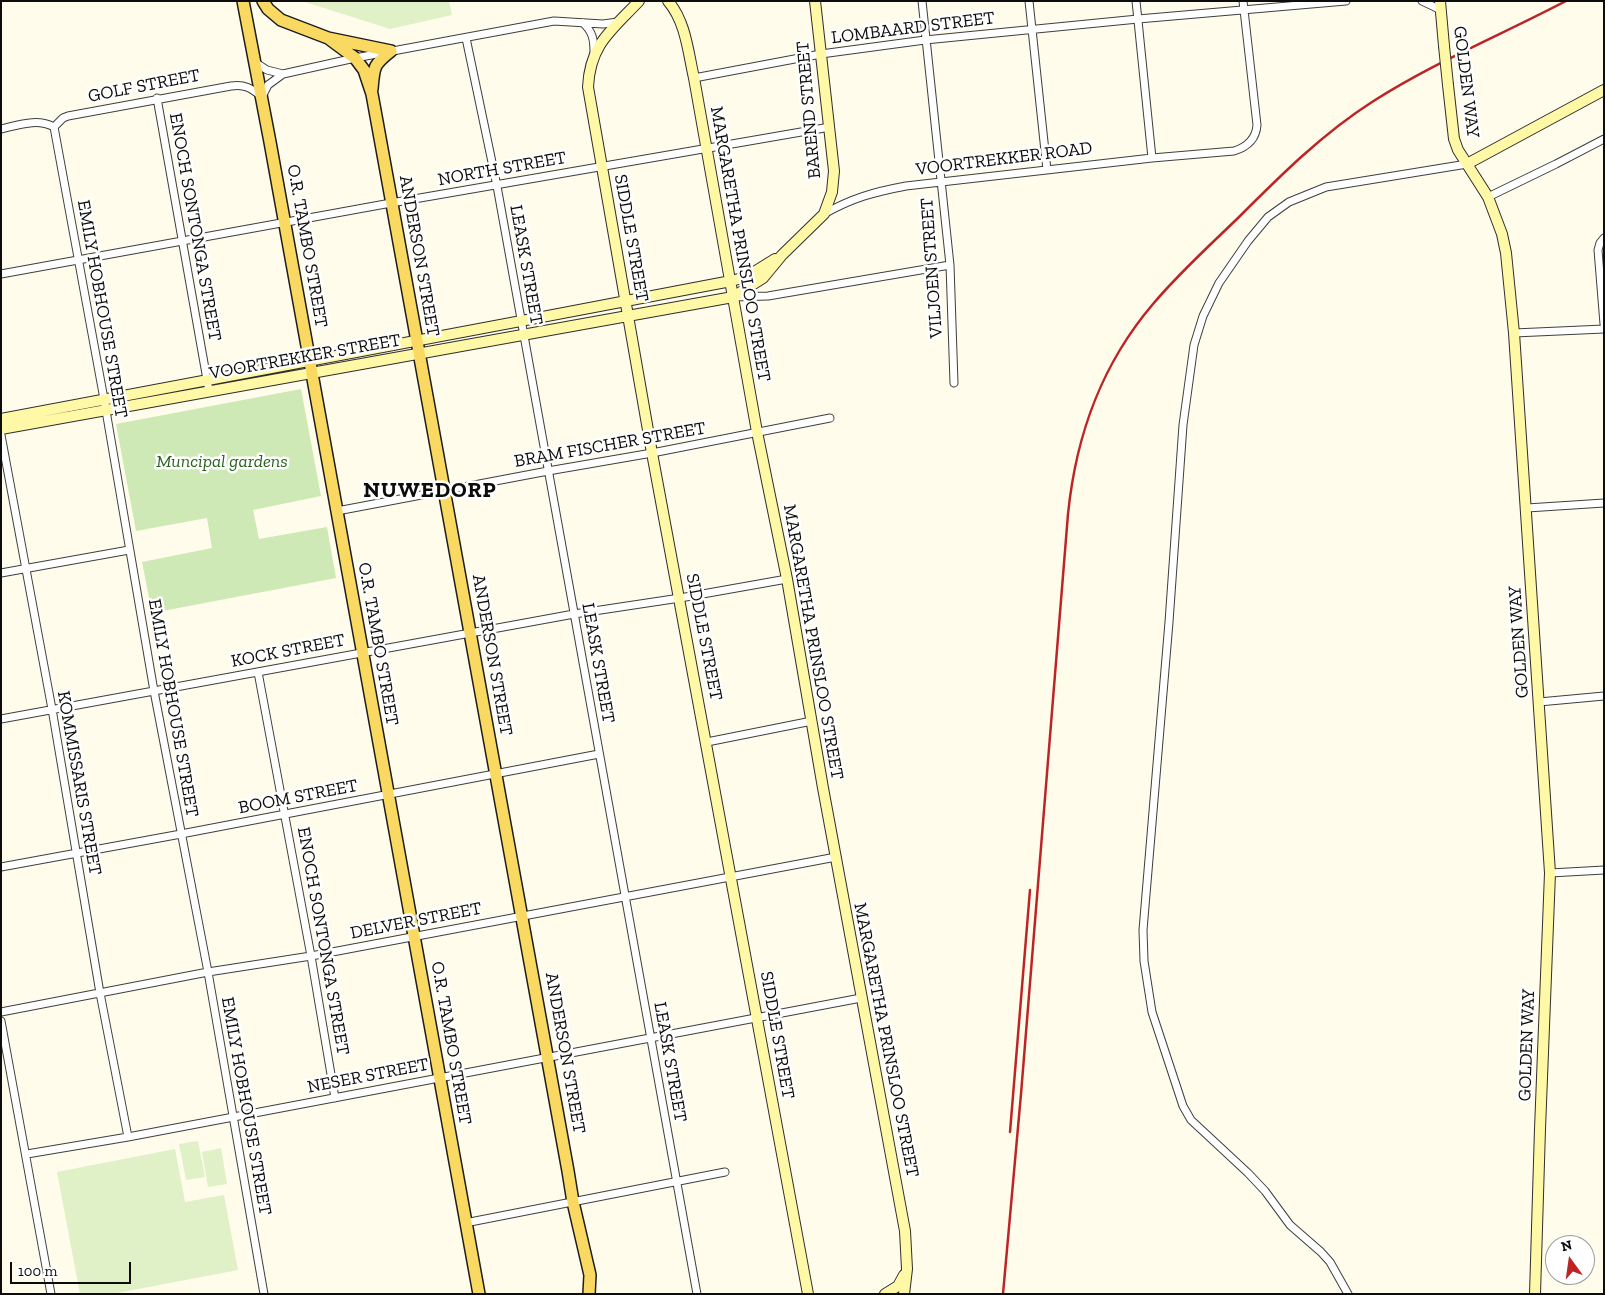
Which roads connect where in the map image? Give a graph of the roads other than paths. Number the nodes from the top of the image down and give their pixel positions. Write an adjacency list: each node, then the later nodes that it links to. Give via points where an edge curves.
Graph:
1 (243, 1): 26 (main road, O.R. TAMBO STREET)
2 (263, 1): 19 (main road, via 281,20)
3 (639, 1): 16 (street, SIDDLE STREET)
4 (668, 1): 28 (street, MARGARETHA PRINSLOO STREET, via 677,11 683,27)
5 (815, 1): 23 (street, BAREND STREET)
6 (922, 1): 21 (street, VILJOEN STREET)
7 (1029, 1): 18 (street)
8 (1136, 1): 15 (street)
9 (1242, 1): 14 (street)
10 (1346, 1): 12 (street, LOMBAARD STREET)
11 (1422, 1): 13 (street)
12 (1319, 2): 14 (street, LOMBAARD STREET)
13 (1441, 6): 39 (street, GOLDEN WAY, bridge, via 1454,139)
14 (1244, 10): 15 (street, LOMBAARD STREET); 38 (street, VOORTREKKER ROAD, via 1256,126 1249,144 1234,151)
15 (1138, 19): 18 (street, LOMBAARD STREET); 38 (street)
16 (618, 22): 17 (street); 24 (street, SIDDLE STREET)
17 (582, 23): 20 (street, via 554,21); 24 (street, via 590,30)
18 (1032, 30): 21 (street, LOMBAARD STREET); 41 (street)
19 (328, 38): 22 (main road); 25 (main road, ANDERSON STREET)
20 (466, 38): 22 (street); 43 (street, LEASK STREET)
21 (926, 40): 23 (street, LOMBAARD STREET); 42 (street, VILJOEN STREET)
22 (391, 51): 25 (street); 30 (main road, via 377,62)
23 (821, 54): 28 (street, LOMBAARD STREET); 34 (street, BAREND STREET)
24 (594, 55): 40 (street, SIDDLE STREET, via 588,86)
25 (355, 58): 27 (street); 30 (main road, ANDERSON STREET, via 364,70)
26 (256, 64): 27 (street); 31 (main road, O.R. TAMBO STREET)
27 (283, 74): 31 (street, via 268,85)
28 (694, 78): 37 (street, MARGARETHA PRINSLOO STREET)
29 (1604, 90): 39 (street)
30 (372, 94): 45 (main road, ANDERSON STREET)
31 (262, 97): 32 (street, GOLF STREET, via 242,84); 47 (main road, O.R. TAMBO STREET)
32 (157, 98): 33 (street, GOLF STREET, via 68,116); 49 (street, ENOCH SONTONGA STREET)
33 (54, 127): 35 (street, via 35,122); 51 (street, EMILY HOBHOUSE STREET)
34 (830, 127): 37 (street, NORTH STREET); 46 (street, BAREND STREET, via 834,171 832,192)
35 (1, 129)
36 (1604, 139): 44 (street)
37 (707, 149): 40 (street, NORTH STREET); 54 (street, MARGARETHA PRINSLOO STREET)
38 (1152, 158): 41 (street, VOORTREKKER ROAD)
39 (1467, 164): 44 (street, GOLDEN WAY); 140 (street, via 1326,187 1289,202 1268,217 1219,283 1202,316 1194,345 1183,425 1170,622 1143,930 1152,1012 1183,1106 1191,1120 1248,1173 1290,1225 1321,1252)
40 (601, 167): 43 (street, NORTH STREET); 56 (street, SIDDLE STREET)
41 (1047, 170): 42 (street, VOORTREKKER ROAD)
42 (940, 182): 46 (street, VOORTREKKER ROAD, via 875,192); 52 (street, VILJOEN STREET)
43 (497, 186): 45 (street, NORTH STREET); 58 (street, LEASK STREET)
44 (1488, 197): 61 (street, GOLDEN WAY, via 1506,254)
45 (392, 204): 47 (street, NORTH STREET); 63 (main road, ANDERSON STREET)
46 (824, 214): 50 (street, VOORTREKKER ROAD)
47 (285, 223): 49 (street, NORTH STREET); 65 (main road, O.R. TAMBO STREET)
48 (1604, 238): 59 (street, via 1598,250)
49 (182, 241): 51 (street, NORTH STREET); 66 (street, ENOCH SONTONGA STREET)
50 (782, 255): 54 (street, VOORTREKKER ROAD, via 746,277); 55 (street, VOORTREKKER ROAD, via 763,278)
51 (78, 260): 53 (street, NORTH STREET); 69 (street, EMILY HOBHOUSE STREET)
52 (950, 265): 55 (street, via 768,296); 67 (street, VILJOEN STREET)
53 (1, 274)
54 (731, 281): 55 (street, MARGARETHA PRINSLOO STREET); 56 (street, VOORTREKKER STREET)
55 (733, 297): 57 (street, VOORTREKKER STREET); 73 (street, MARGARETHA PRINSLOO STREET)
56 (626, 302): 57 (street, SIDDLE STREET); 58 (street, VOORTREKKER STREET)
57 (628, 315): 62 (street, VOORTREKKER STREET); 75 (street, SIDDLE STREET)
58 (521, 322): 62 (street, LEASK STREET); 63 (street, VOORTREKKER STREET)
59 (1604, 324)
60 (1604, 329): 61 (street)
61 (1514, 333): 79 (street, GOLDEN WAY)
62 (523, 336): 64 (street, VOORTREKKER STREET); 76 (street, LEASK STREET)
63 (417, 341): 64 (main road, ANDERSON STREET); 65 (street, VOORTREKKER STREET)
64 (419, 353): 65 (street, VOORTREKKER STREET); 77 (main road, ANDERSON STREET)
65 (311, 366): 66 (street, VOORTREKKER STREET); 68 (street, VOORTREKKER STREET); 80 (main road, O.R. TAMBO STREET)
66 (207, 379): 68 (street, ENOCH SONTONGA STREET); 69 (street, VOORTREKKER STREET)
67 (954, 383)
68 (209, 391): 69 (street, VOORTREKKER STREET)
69 (105, 404): 71 (street, VOORTREKKER STREET); 72 (street, VOORTREKKER STREET); 81 (street, EMILY HOBHOUSE STREET)
70 (830, 418): 73 (street, BRAM FISCHER STREET)
71 (1, 419)
72 (1, 429)
73 (757, 432): 75 (street, BRAM FISCHER STREET); 84 (street, MARGARETHA PRINSLOO STREET)
74 (1, 435): 82 (street, KOMMISSARIS STREET)
75 (652, 454): 76 (street, BRAM FISCHER STREET); 85 (street, SIDDLE STREET)
76 (548, 471): 77 (street, BRAM FISCHER STREET); 86 (street, LEASK STREET)
77 (445, 491): 80 (street, BRAM FISCHER STREET); 87 (main road, ANDERSON STREET)
78 (1604, 503): 79 (street)
79 (1527, 508): 92 (street, GOLDEN WAY)
80 (337, 511): 88 (main road, O.R. TAMBO STREET)
81 (129, 550): 82 (street); 90 (street, EMILY HOBHOUSE STREET)
82 (25, 569): 83 (street); 93 (street, KOMMISSARIS STREET)
83 (1, 573)
84 (787, 579): 85 (street, KOCK STREET); 95 (street, MARGARETHA PRINSLOO STREET)
85 (680, 598): 86 (street, KOCK STREET); 96 (street, SIDDLE STREET)
86 (574, 614): 87 (street, KOCK STREET); 97 (street, LEASK STREET)
87 (470, 634): 88 (street, KOCK STREET); 98 (main road, ANDERSON STREET)
88 (362, 652): 89 (street, KOCK STREET); 99 (main road, O.R. TAMBO STREET)
89 (258, 672): 90 (street, KOCK STREET); 100 (street, ENOCH SONTONGA STREET)
90 (154, 691): 93 (street, KOCK STREET); 101 (street, EMILY HOBHOUSE STREET)
91 (1604, 696): 92 (street)
92 (1539, 702): 106 (street, GOLDEN WAY)
93 (52, 709): 94 (street, KOCK STREET); 102 (street, KOMMISSARIS STREET)
94 (1, 719)
95 (812, 721): 96 (street); 103 (street, MARGARETHA PRINSLOO STREET)
96 (707, 742): 107 (street, SIDDLE STREET)
97 (599, 754): 98 (street, BOOM STREET); 108 (street, LEASK STREET)
98 (495, 774): 99 (street, BOOM STREET); 109 (main road, ANDERSON STREET)
99 (388, 794): 100 (street, BOOM STREET); 110 (main road, O.R. TAMBO STREET)
100 (285, 815): 101 (street, BOOM STREET); 111 (street, ENOCH SONTONGA STREET)
101 (181, 834): 102 (street, BOOM STREET); 112 (street, EMILY HOBHOUSE STREET)
102 (76, 853): 104 (street, BOOM STREET); 113 (street, KOMMISSARIS STREET)
103 (836, 857): 107 (street, DELVER STREET); 114 (street, MARGARETHA PRINSLOO STREET)
104 (1, 867)
105 (1604, 870): 106 (street)
106 (1550, 873): 141 (street, GOLDEN WAY)
107 (732, 877): 108 (street, DELVER STREET); 116 (street, SIDDLE STREET)
108 (626, 897): 109 (street, DELVER STREET); 118 (street, LEASK STREET)
109 (522, 916): 110 (street, DELVER STREET); 119 (main road, ANDERSON STREET)
110 (415, 936): 111 (street, DELVER STREET); 120 (main road, O.R. TAMBO STREET)
111 (311, 956): 112 (street, DELVER STREET); 121 (street, ENOCH SONTONGA STREET)
112 (208, 972): 113 (street, DELVER STREET); 122 (street, EMILY HOBHOUSE STREET)
113 (100, 993): 115 (street, DELVER STREET); 123 (street, KOMMISSARIS STREET)
114 (861, 998): 116 (street, NESER STREET); 129 (street, MARGARETHA PRINSLOO STREET, via 905,1231)
115 (1, 1012)
116 (757, 1018): 118 (street, NESER STREET); 137 (street, SIDDLE STREET)
117 (1, 1021): 124 (street)
118 (650, 1038): 119 (street, NESER STREET); 126 (street, LEASK STREET)
119 (547, 1058): 120 (street, NESER STREET); 127 (main road, ANDERSON STREET)
120 (440, 1078): 121 (street, NESER STREET); 128 (main road, O.R. TAMBO STREET)
121 (335, 1098): 122 (street, NESER STREET)
122 (233, 1117): 123 (street, NESER STREET); 132 (street, EMILY HOBHOUSE STREET)
123 (128, 1137): 124 (street, NESER STREET)
124 (27, 1154): 131 (street)
125 (725, 1172): 126 (street)
126 (676, 1182): 127 (street); 136 (street, LEASK STREET)
127 (573, 1202): 128 (street); 130 (main road, ANDERSON STREET)
128 (465, 1223): 133 (main road, O.R. TAMBO STREET)
129 (907, 1269): 138 (street, via 898,1286); 139 (street, MARGARETHA PRINSLOO STREET)
130 (590, 1275): 134 (main road, ANDERSON STREET); 135 (main road)
131 (51, 1294)
132 (264, 1294)
133 (479, 1294)
134 (589, 1294)
135 (594, 1294)
136 (697, 1294)
137 (808, 1294)
138 (885, 1294)
139 (904, 1294)
140 (1348, 1294)
141 (1535, 1294)

